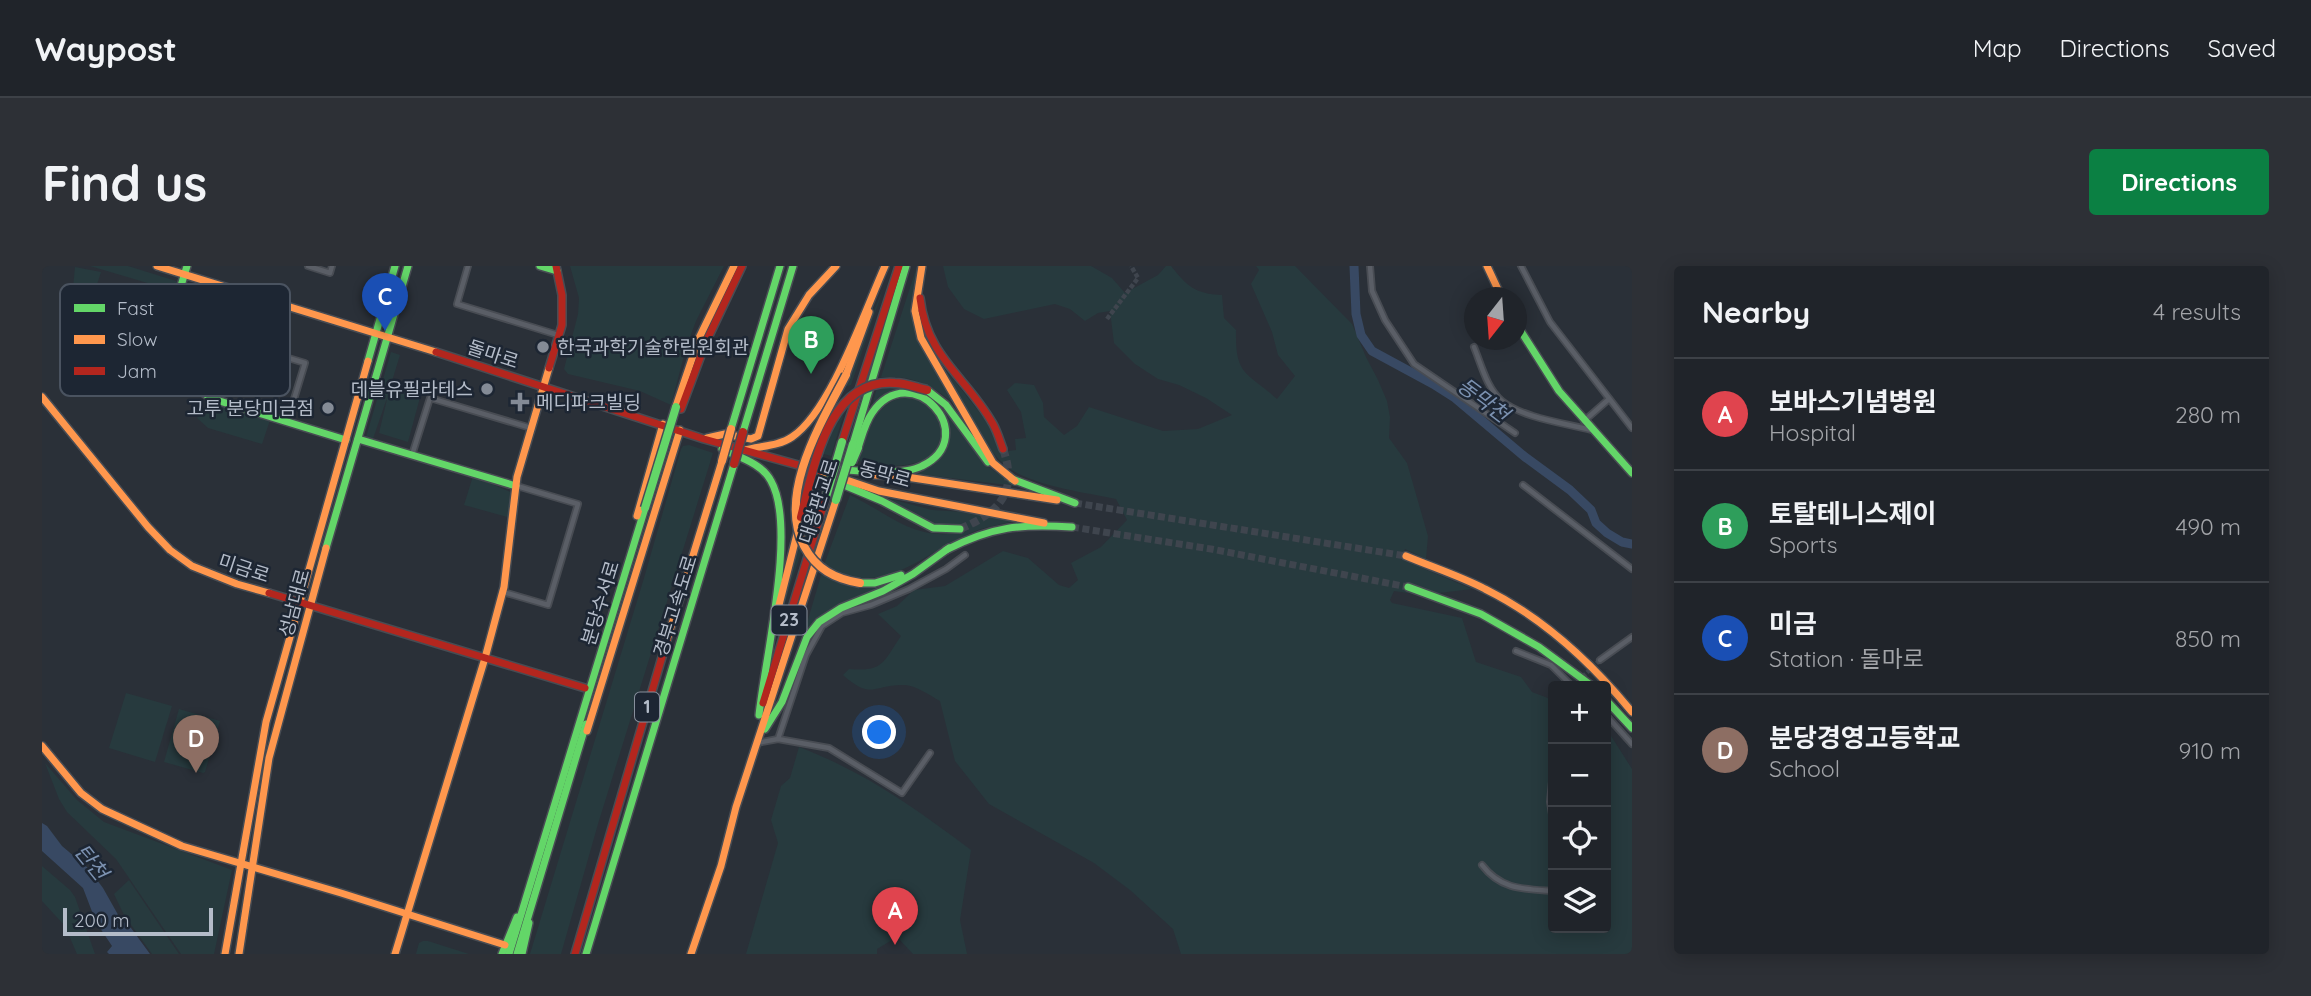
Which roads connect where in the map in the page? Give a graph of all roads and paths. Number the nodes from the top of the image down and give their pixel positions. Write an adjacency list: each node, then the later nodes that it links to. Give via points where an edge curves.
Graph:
1 (157, 266): 21 (main road, 돌마로)
2 (308, 266): 3 (street, via 330,273)
3 (332, 266)
4 (395, 266): 27 (main road, 성남대로)
5 (408, 266): 29 (main road, 성남대로)
6 (468, 266): 28 (street, via 457,304)
7 (540, 266): 20 (main road)
8 (734, 266): 37 (main road, 분당수서로, via 699,338)
9 (741, 266): 26 (main road, 분당수서로)
10 (748, 266): 26 (main road)
11 (780, 266): 100 (main road, 경부고속도로 / 1, bridge)
12 (793, 266): 101 (main road, 경부고속도로 / 1, bridge)
13 (836, 266): 47 (main road, via 791,322 758,436 726,434)
14 (885, 266): 51 (main road, via 833,382 810,421 788,439); 61 (main road, bridge, via 846,375 803,470 795,524 805,551 820,568 839,579 860,583 893,579)
15 (896, 266): 79 (main road, 대왕판교로 / 23, bridge)
16 (908, 266): 49 (main road, 대왕판교로)
17 (1370, 266): 45 (street, via 1372,290 1385,320 1414,364)
18 (1489, 266): 24 (main road)
19 (1521, 266): 36 (street, via 1550,321)
20 (556, 268): 28 (main road, via 563,307)
21 (186, 270): 23 (main road, 돌마로)
22 (921, 270): 50 (main road, via 920,305 926,330 942,360 990,420); 57 (main road, via 915,311 922,338 976,439 993,463)
23 (229, 284)
24 (1498, 287)
25 (290, 304): 27 (main road, 돌마로)
26 (717, 316): 37 (main road, 분당수서로)
27 (375, 332): 29 (main road, 돌마로); 48 (main road, 성남대로)
28 (559, 335): 33 (main road)
29 (387, 336): 33 (main road, 돌마로); 46 (main road, 성남대로)
30 (1527, 341): 38 (main road)
31 (1475, 350): 44 (street, via 1500,400 1525,412)
32 (290, 358): 39 (street, via 305,363)
33 (543, 387): 40 (main road, 돌마로); 41 (main road)
34 (206, 396): 39 (main road)
35 (42, 397): 67 (main road, 미금로, via 170,550 204,572)
36 (1609, 400): 38 (street); 42 (street)
37 (679, 408): 84 (main road, 분당수서로)
38 (1584, 421): 44 (main road)
39 (287, 422): 48 (main road)
40 (663, 424): 43 (main road, 돌마로); 76 (main road)
41 (531, 428): 52 (street, via 430,398); 59 (main road)
42 (1632, 428)
43 (680, 430): 47 (main road, 돌마로); 84 (main road, via 592,723)
44 (1592, 430): 56 (main road)
45 (1515, 433)
46 (358, 439): 52 (main road); 68 (main road, 성남대로)
47 (704, 439): 51 (main road, 돌마로); 70 (main road, via 758,466 778,495 782,518)
48 (346, 440): 67 (main road, 성남대로)
49 (855, 446): 54 (main road, via 875,409 894,395 907,393 927,399 944,421 940,451 915,469); 83 (main road, 대왕판교로 / 23, bridge)
50 (1003, 449)
51 (744, 450): 53 (main road, 돌마로)
52 (412, 455): 59 (main road)
53 (786, 462): 54 (main road, 돌마로); 60 (main road, via 882,501 933,528)
54 (807, 467): 55 (main road, 돌마로)
55 (820, 471): 57 (main road, 동막로, via 900,476 1075,503); 61 (main road, 동막로, via 879,491 1072,527 1021,524 989,529)
56 (1632, 473)
57 (1015, 481): 70 (main road, bridge, via 981,455 952,410 927,390 902,382 856,393 825,432)
58 (1523, 485): 64 (street)
59 (516, 486): 66 (main road); 66 (street, via 578,504 548,605)
60 (960, 529)
61 (949, 548): 83 (main road, via 913,574 819,622 804,644 782,702)
62 (965, 555): 82 (street, via 909,589 842,613 822,626 806,655)
63 (1406, 556): 78 (main road, via 1488,591 1550,629 1583,656)
64 (1632, 569)
65 (1408, 587): 75 (main road, via 1480,614 1539,647)
66 (503, 592): 72 (main road)
67 (298, 602): 68 (main road, 미금로); 88 (main road, 성남대로, via 266,722)
68 (310, 605): 72 (main road, 미금로); 90 (main road, 성남대로, via 269,758)
69 (1632, 636): 73 (street)
70 (769, 645): 79 (main road)
71 (1516, 651): 74 (street, via 1551,665)
72 (485, 658): 76 (main road, 미금로); 93 (main road)
73 (1600, 660)
74 (1567, 681)
75 (1584, 681)
76 (585, 688): 84 (main road, via 577,718)
77 (1611, 705): 81 (main road)
78 (1632, 712)
79 (759, 715): 83 (main road, 대왕판교로 / 23)
80 (1611, 721): 85 (street)
81 (1632, 728)
82 (778, 739): 83 (street); 87 (street, via 829,748 902,793)
83 (756, 743): 102 (main road, 대왕판교로 / 23)
84 (577, 744): 92 (main road, 분당수서로)
85 (1632, 744)
86 (42, 746): 88 (main road, via 102,809 182,846)
87 (930, 753)
88 (241, 863): 90 (main road); 95 (main road, 성남대로)
89 (1482, 865): 91 (street, via 1491,877 1508,886)
90 (252, 867): 93 (main road); 96 (main road, 성남대로)
91 (1548, 890)
92 (527, 905): 94 (main road); 98 (main road, 분당수서로); 99 (main road, 분당수서로)
93 (407, 914): 94 (main road); 97 (main road)
94 (503, 949)
95 (226, 954)
96 (239, 954)
97 (395, 954)
98 (509, 954)
99 (520, 954)
100 (575, 954)
101 (586, 954)
102 (691, 954)

